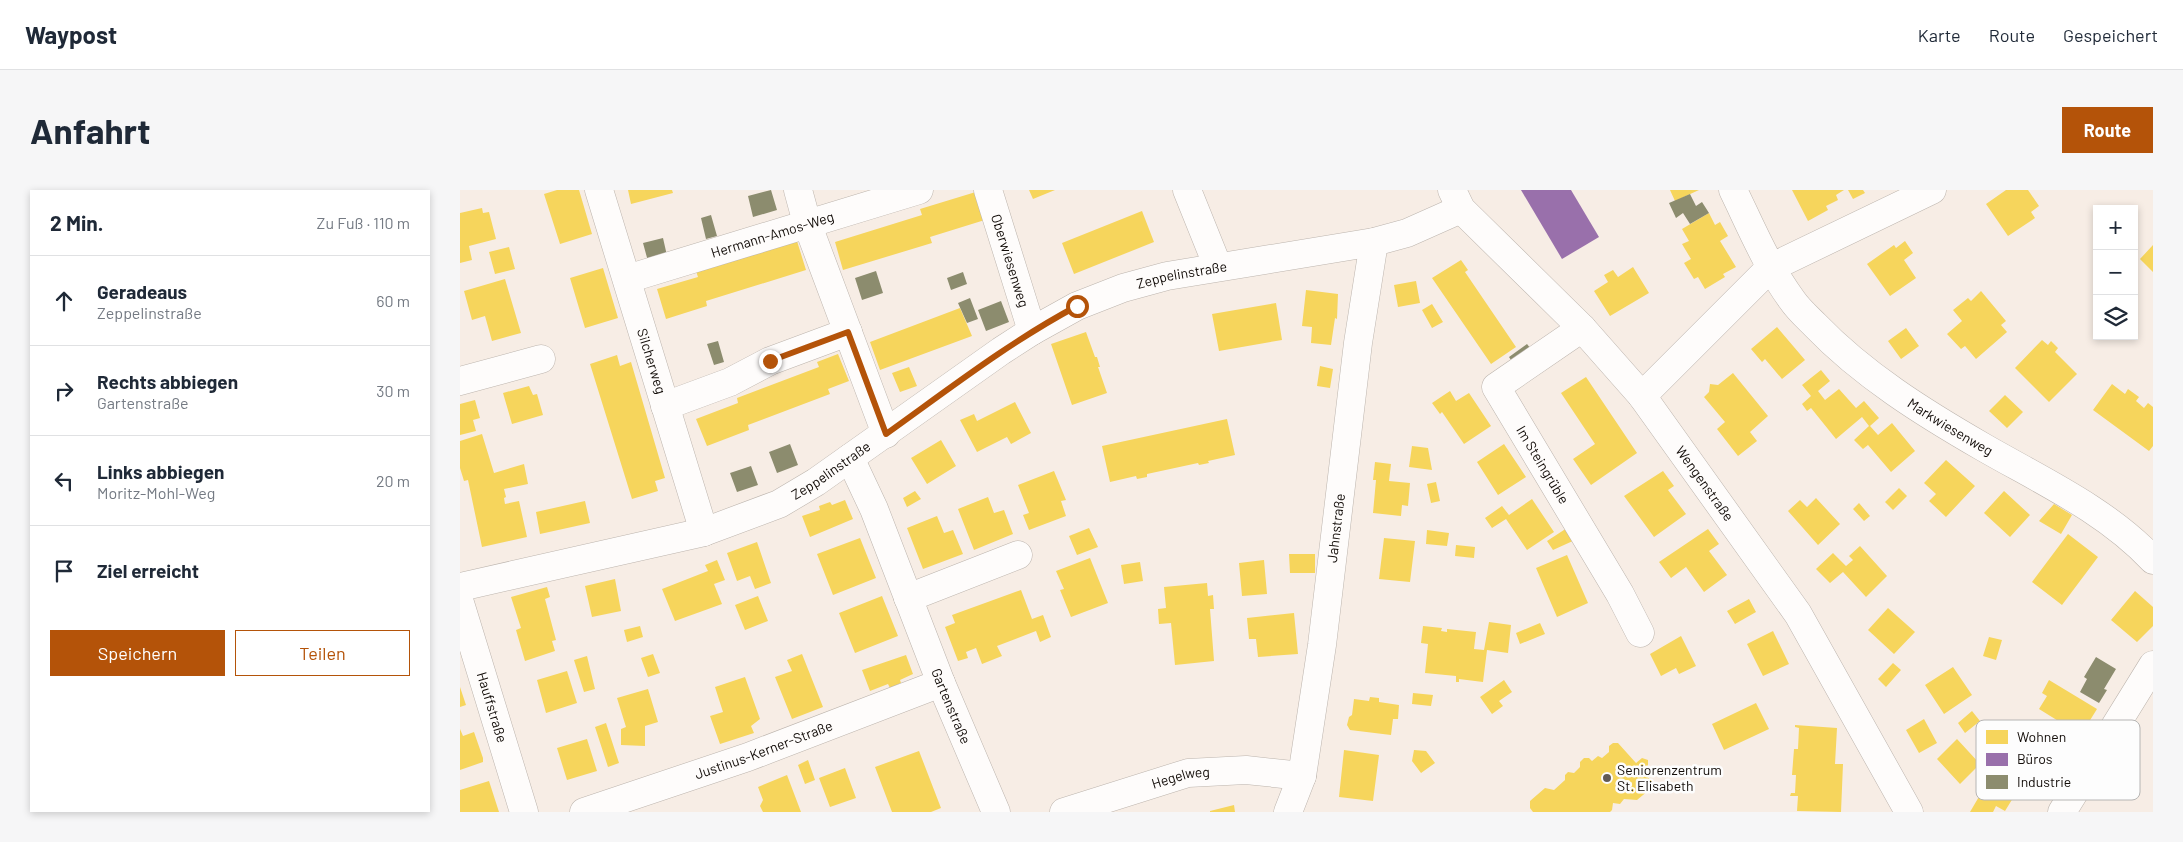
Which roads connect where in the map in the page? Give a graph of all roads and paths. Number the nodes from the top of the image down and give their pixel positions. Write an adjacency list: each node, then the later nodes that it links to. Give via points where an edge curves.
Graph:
1 (599, 190): 13 (street, Silcherweg)
2 (798, 190): 9 (street)
3 (919, 190): 9 (street, Hermann-Amos-Weg)
4 (988, 190): 15 (street, Oberwiesenweg)
5 (1187, 190): 11 (street)
6 (1733, 190): 12 (street, Markwiesenweg)
7 (1932, 190): 12 (street)
8 (1456, 200): 10 (street, Zeppelinstraße, via 1407,233); 14 (street, Wengenstraße)
9 (808, 223): 13 (street, Hermann-Amos-Weg); 16 (street)
10 (1374, 242): 11 (street, Zeppelinstraße); 33 (street, Jahnstraße)
11 (1218, 267): 15 (street, Zeppelinstraße, via 1124,288 1077,306)
12 (1770, 268): 19 (street); 25 (street, Markwiesenweg, via 1792,302 1870,374 1928,414 2121,530)
13 (627, 279): 20 (street, Silcherweg)
14 (1582, 328): 19 (street, Wengenstraße); 29 (street, Im Steingrüble, via 1496,387)
15 (1032, 330): 21 (street, Zeppelinstraße)
16 (848, 332): 20 (street); 21 (street)
17 (542, 359): 18 (street)
18 (460, 381)
19 (1642, 396): 40 (street, Wengenstraße, via 1798,614)
20 (665, 406): 23 (street, Silcherweg)
21 (886, 434): 22 (street, Zeppelinstraße)
22 (850, 458): 23 (street, Zeppelinstraße, via 779,504); 27 (street, Gartenstraße, via 874,509)
23 (704, 532): 26 (street, Zeppelinstraße)
24 (1018, 556): 27 (street)
25 (2153, 560)
26 (460, 587)
27 (908, 598): 31 (street, Gartenstraße)
28 (460, 603): 35 (street, Hauffstraße)
29 (1640, 633)
30 (2153, 665): 32 (street)
31 (941, 683): 36 (street, Justinus-Kerner-Straße, via 748,757); 37 (street, Gartenstraße)
32 (2119, 720)
33 (1302, 776): 38 (street, Hegelweg, via 1246,770 1188,773); 39 (street, Jahnstraße)
34 (2069, 800): 41 (street)
35 (524, 812)
36 (584, 812)
37 (996, 812)
38 (1064, 812)
39 (1288, 812)
40 (1909, 812)
41 (2062, 812)

